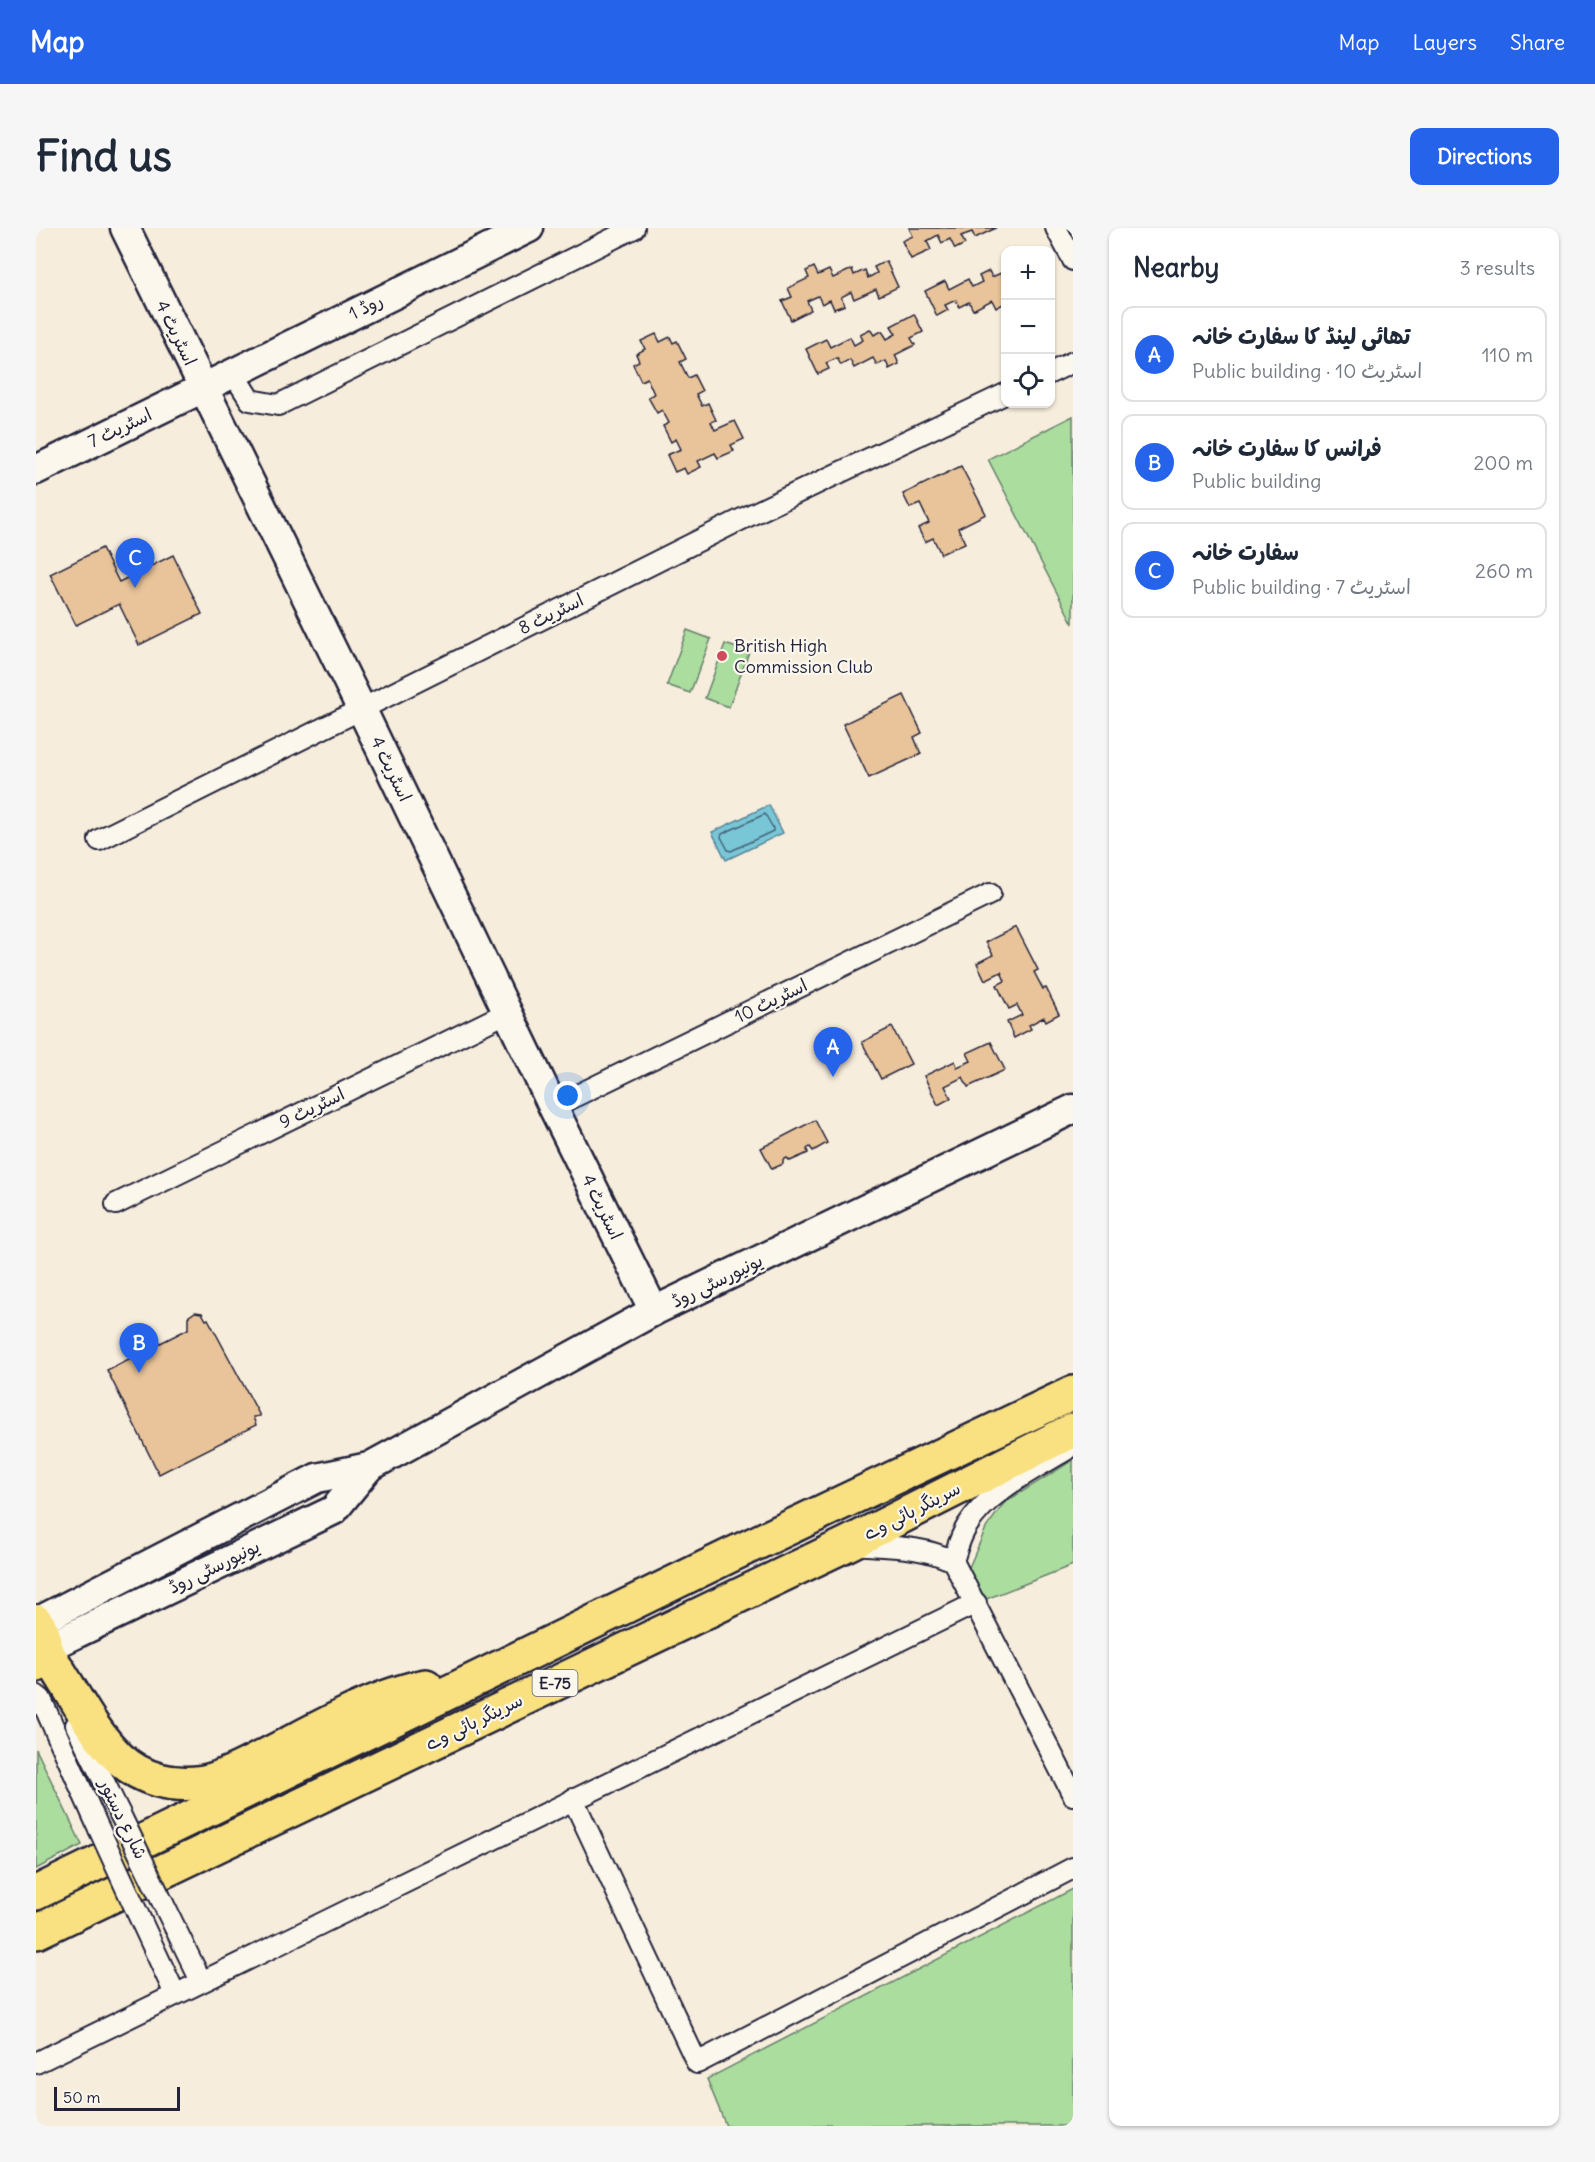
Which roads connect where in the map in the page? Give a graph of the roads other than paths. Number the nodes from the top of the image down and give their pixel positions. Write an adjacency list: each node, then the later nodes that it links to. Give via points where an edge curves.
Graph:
1 (124, 228): 9 (street, اسٹریٹ 4)
2 (529, 228): 8 (street, روڈ 1)
3 (634, 228): 8 (street, via 278,405 250,400)
4 (1056, 228): 5 (street)
5 (1073, 260)
6 (1073, 362): 7 (street)
7 (1055, 371)
8 (233, 373): 9 (street, روڈ 1)
9 (203, 387): 11 (street, اسٹریٹ 7); 12 (street, اسٹریٹ 4)
10 (1001, 396): 12 (street, اسٹریٹ 8)
11 (36, 470)
12 (361, 708): 13 (street, اسٹریٹ 8); 15 (street, اسٹریٹ 4)
13 (99, 840)
14 (990, 894): 16 (street, اسٹریٹ 10)
15 (508, 1012): 16 (street, اسٹریٹ 4); 18 (street, اسٹریٹ 9)
16 (553, 1107): 19 (street, اسٹریٹ 4)
17 (1073, 1109): 19 (street, یونیورسٹی روڈ)
18 (116, 1204)
19 (654, 1311): 26 (street, یونیورسٹی روڈ, via 369,1467 334,1510)
20 (1073, 1393): 27 (highway, سرینگر ہائی وے / E-75)
21 (1073, 1431): 23 (highway, سرینگر ہائی وے / E-75)
22 (1073, 1445): 24 (street, via 995,1495 978,1511 966,1528)
23 (847, 1544): 24 (street, via 925,1550); 33 (highway, سرینگر ہائی وے / E-75)
24 (953, 1561): 25 (street)
25 (976, 1603): 29 (street); 30 (street)
26 (38, 1639): 27 (highway, via 99,1734 120,1759 156,1780 179,1784 206,1782 376,1702 421,1687); 34 (street, شارع دستور, bridge)
27 (482, 1677): 32 (highway, سرینگر ہائی وے / E-75)
28 (36, 1695): 35 (street, شارع دستور, bridge)
29 (1073, 1794)
30 (573, 1799): 31 (street, via 697,2063); 34 (street)
31 (1073, 1868)
32 (36, 1893)
33 (36, 1932)
34 (201, 1981): 35 (street)
35 (176, 1994): 36 (street)
36 (36, 2063)

